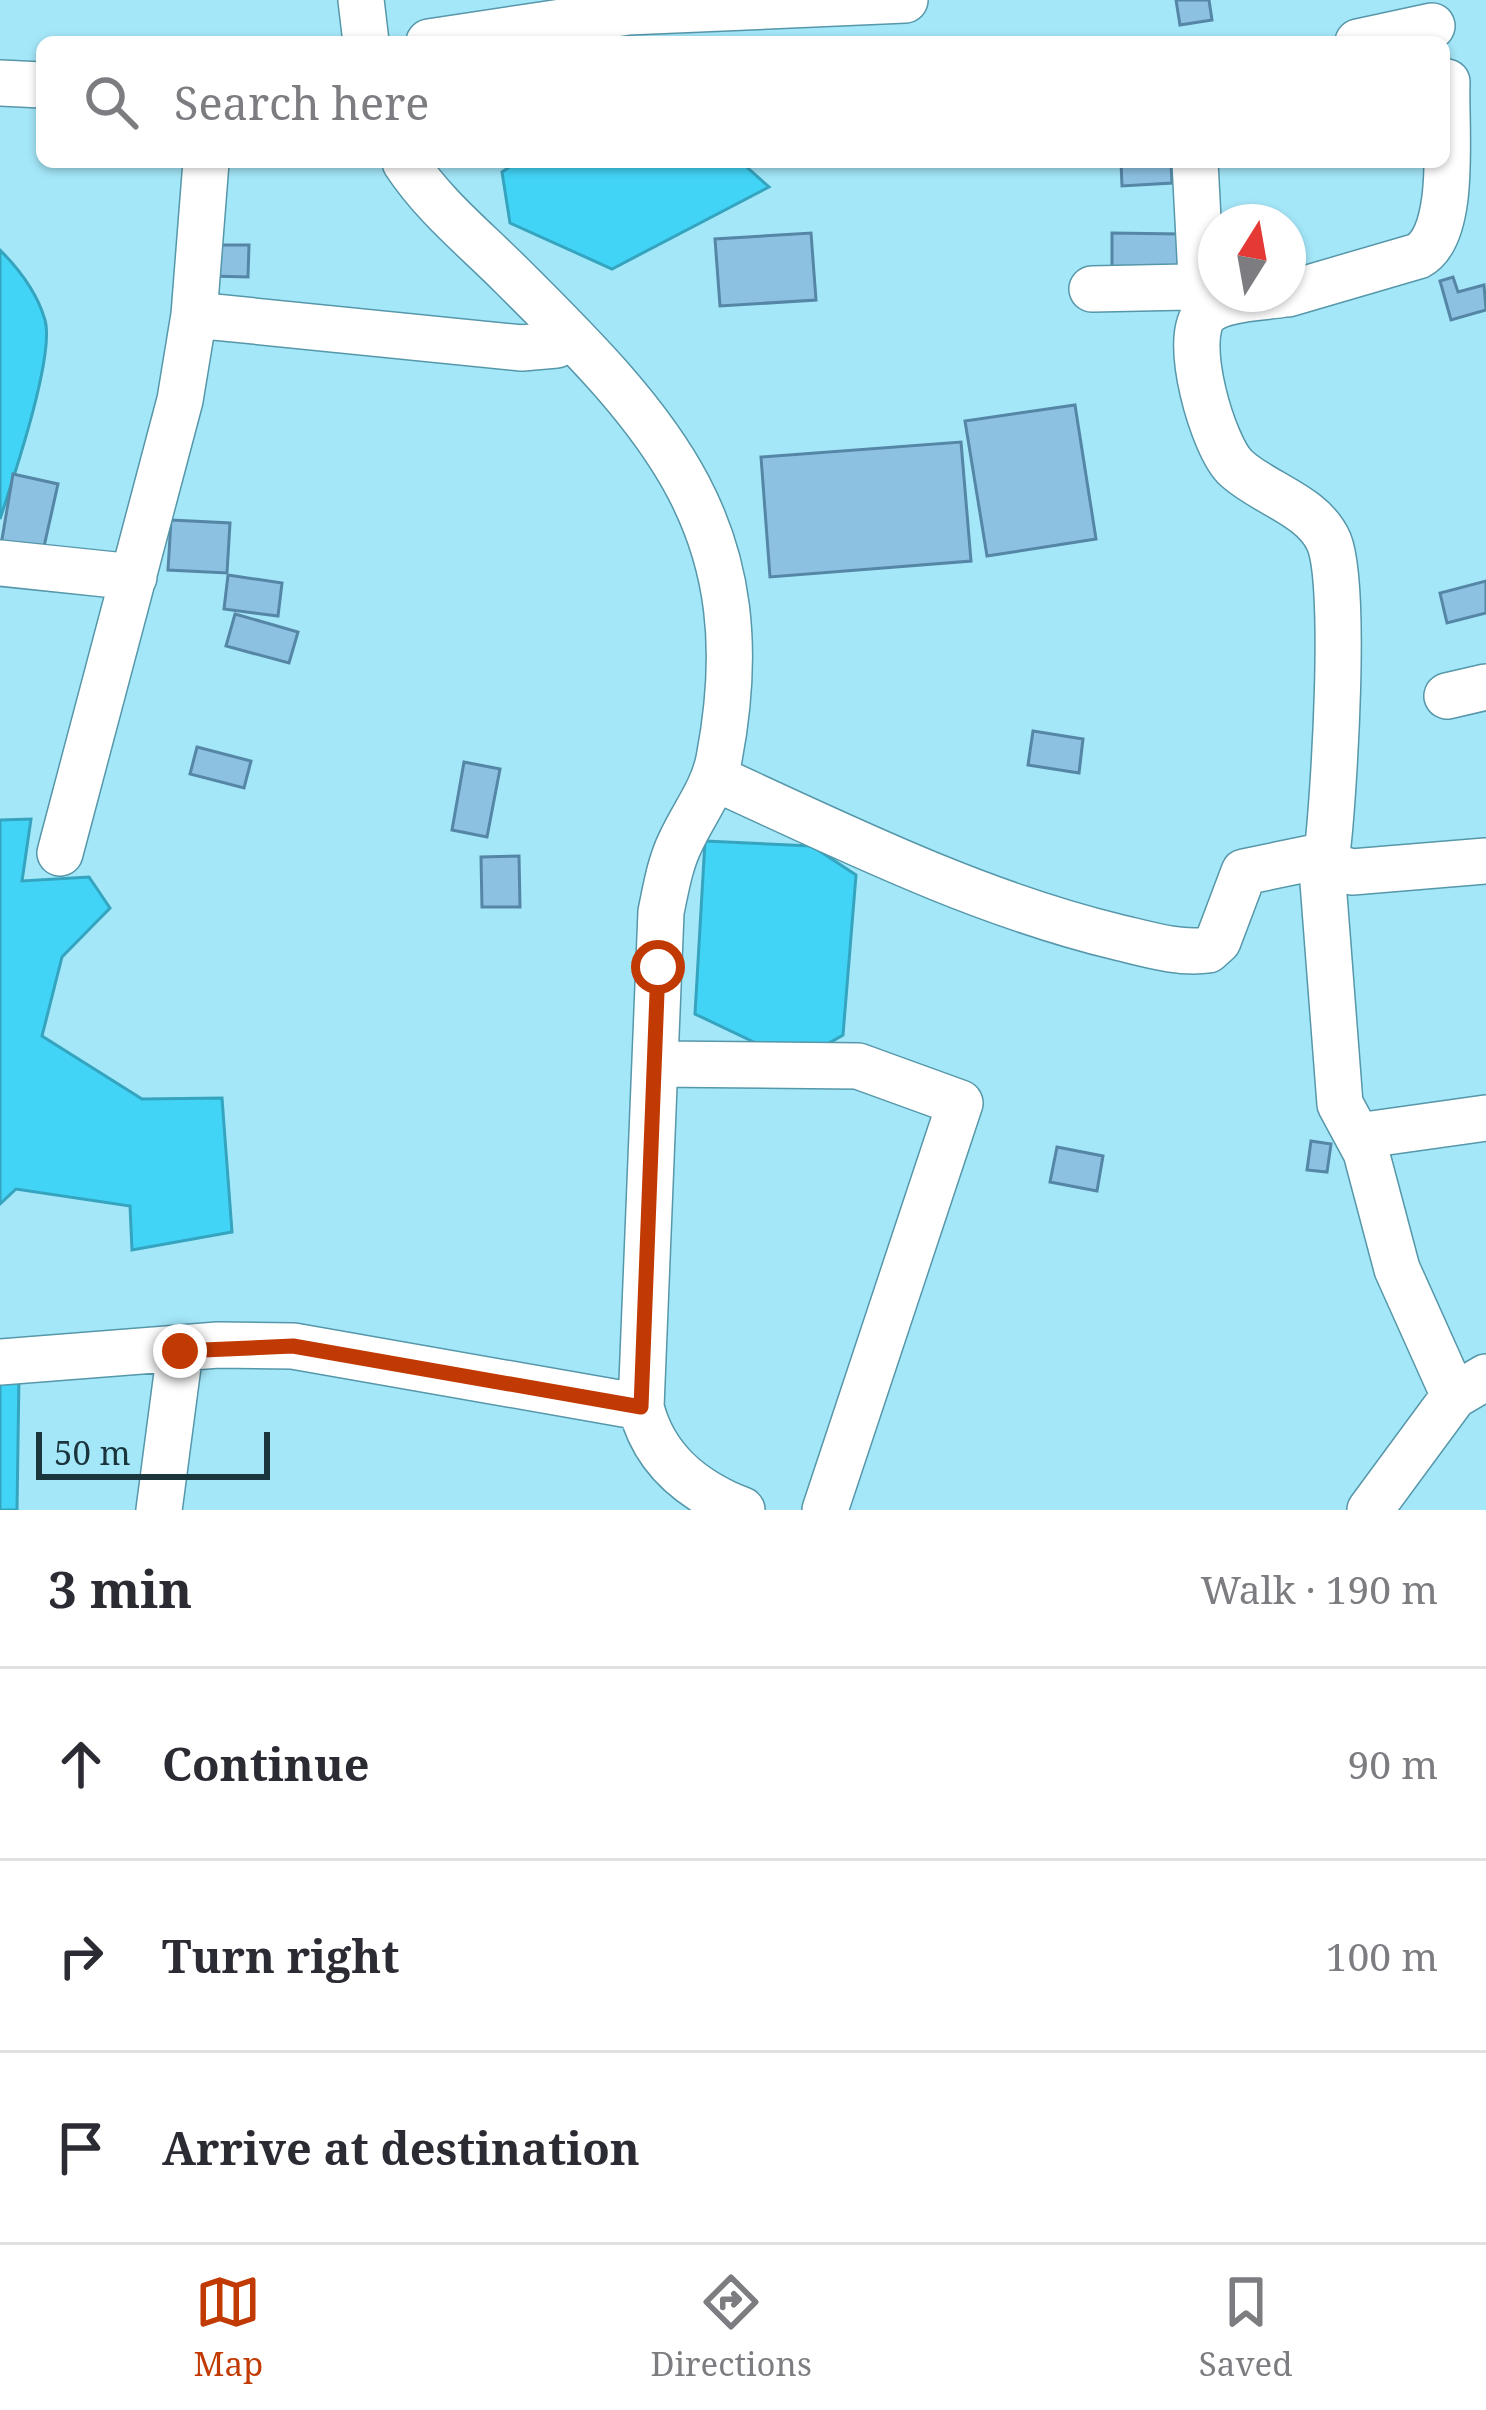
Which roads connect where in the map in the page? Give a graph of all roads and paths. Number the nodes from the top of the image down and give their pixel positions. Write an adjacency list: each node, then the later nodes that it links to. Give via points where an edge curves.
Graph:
1 (361, 0): 4 (street)
2 (905, 0): 3 (street)
3 (645, 6): 5 (street)
4 (365, 36)
5 (460, 36)
6 (0, 83): 7 (street)
7 (36, 85)
8 (206, 168): 19 (street)
9 (410, 168): 20 (street)
10 (1195, 168): 12 (street)
11 (1444, 168): 15 (street, via 1444,221 1435,243 1418,256)
12 (1198, 219)
13 (1186, 230): 14 (street)
14 (1198, 280)
15 (1306, 288)
16 (1091, 290): 17 (street)
17 (1198, 296)
18 (1200, 312): 25 (street, via 1196,344 1217,438 1233,465 1319,526 1333,558 1334,762)
19 (194, 315): 20 (street, via 522,348 556,345); 22 (street)
20 (568, 333): 23 (street, via 653,425 719,558 730,615 730,684)
21 (0, 563): 22 (street)
22 (134, 577): 24 (street)
23 (715, 778): 25 (street, via 940,879 1177,950 1208,950 1218,941 1244,872); 27 (street, via 679,844 661,912)
24 (60, 853)
25 (1321, 856): 26 (street, via 1352,872); 29 (street, via 1340,1104)
26 (1486, 861)
27 (656, 1064): 33 (street); 36 (street, via 858,1066 960,1103)
28 (1486, 1118): 29 (street)
29 (1358, 1136): 32 (street, via 1397,1269)
30 (180, 1351): 31 (street); 33 (street, via 293,1346); 34 (street)
31 (0, 1362)
32 (1470, 1386): 37 (street)
33 (641, 1407): 35 (street, via 652,1442 672,1466)
34 (159, 1510)
35 (742, 1510)
36 (825, 1510)
37 (1370, 1510)

